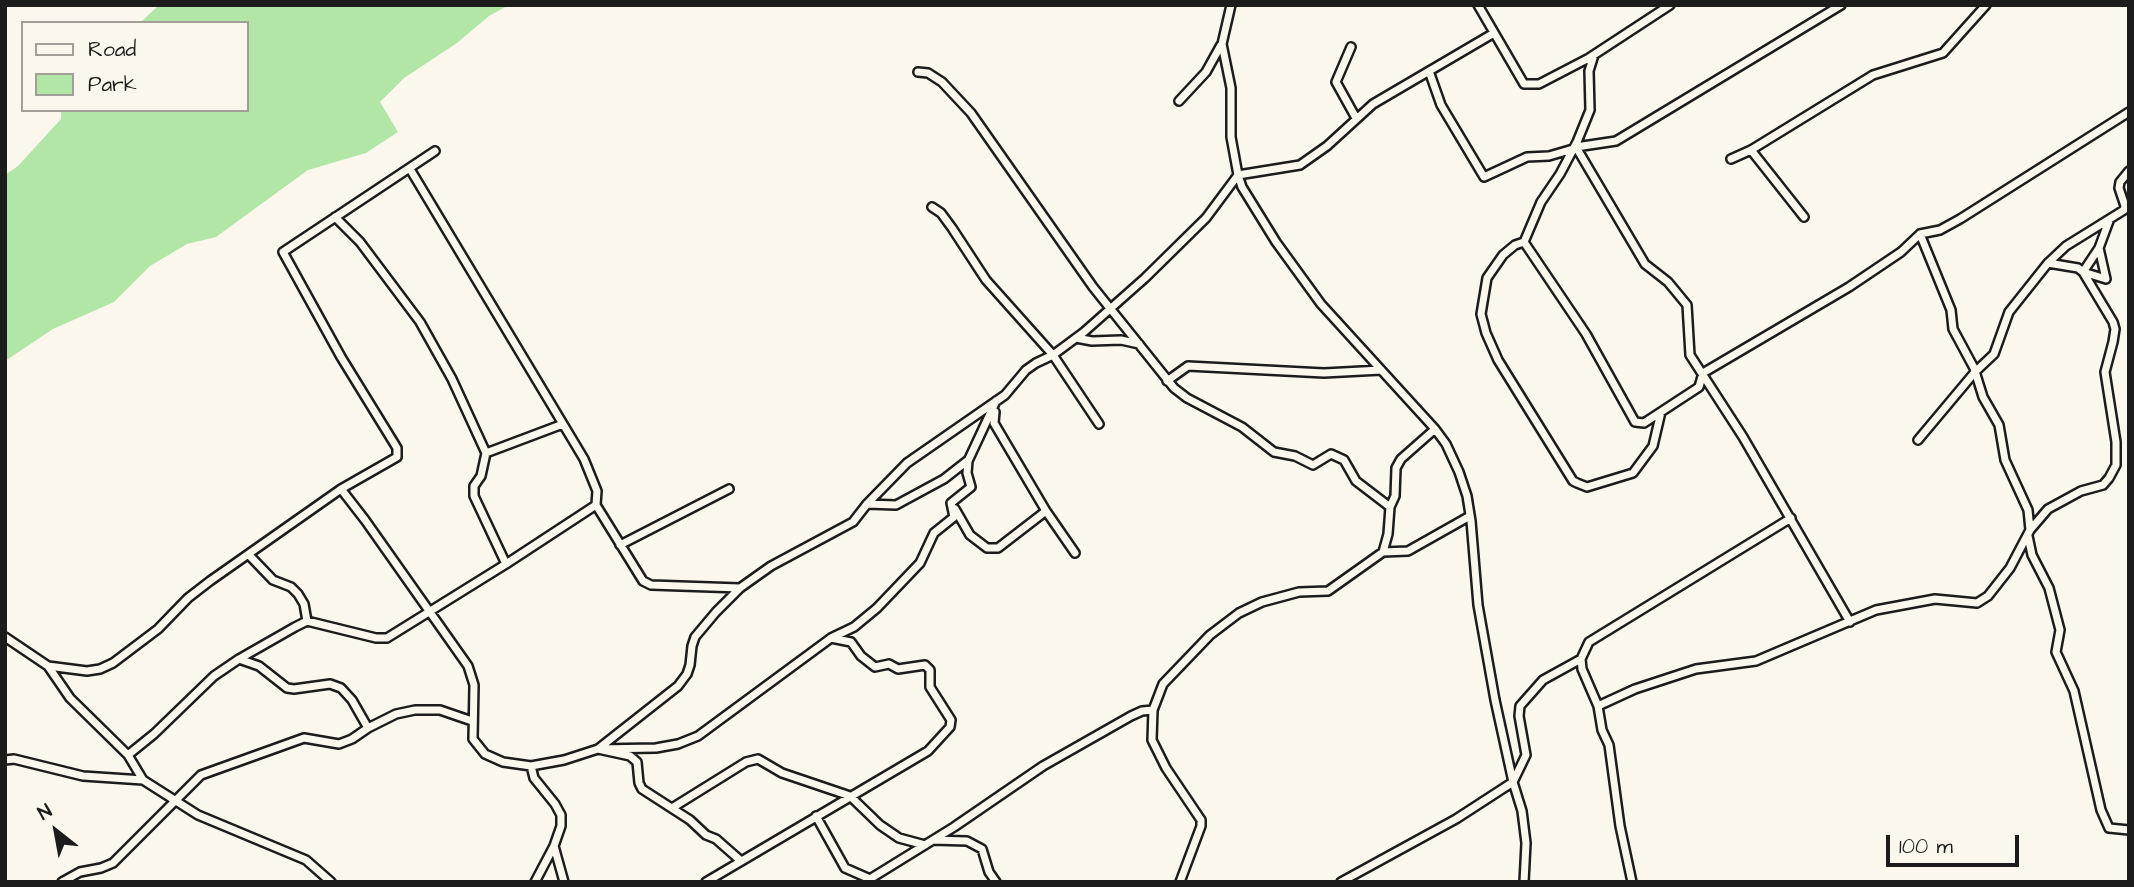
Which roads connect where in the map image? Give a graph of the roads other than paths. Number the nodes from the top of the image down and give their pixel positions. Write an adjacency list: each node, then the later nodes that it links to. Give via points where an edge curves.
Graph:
1 (1231, 5): 7 (street)
2 (1478, 5): 6 (street)
3 (1670, 5): 9 (street)
4 (1841, 5): 37 (street, via 1616,141 1576,147 1646,264 1687,305 1690,355)
5 (1986, 5): 16 (street, via 1943,53 1873,75)
6 (1493, 33): 9 (street, via 1524,84 1539,84); 10 (street)
7 (1222, 44): 12 (street, via 1206,72); 21 (street, via 1231,88 1231,137)
8 (1351, 47): 14 (street, via 1336,82)
9 (1594, 55): 15 (street, via 1589,71 1590,110)
10 (1429, 71): 14 (street); 15 (street, via 1441,105 1484,177 1527,157)
11 (918, 72): 31 (street, via 942,82 971,113)
12 (1179, 101)
13 (2129, 111): 26 (street, via 1961,219)
14 (1356, 118): 21 (street, via 1300,165)
15 (1573, 149): 27 (street, via 1541,202)
16 (1751, 150): 18 (street); 24 (street)
17 (435, 151): 19 (street)
18 (1731, 159)
19 (410, 169): 23 (street); 41 (street)
20 (2129, 171): 25 (street, via 2119,188 2125,208)
21 (1238, 175): 31 (street, via 1206,218); 35 (street, via 1276,242 1321,304)
22 (932, 207): 34 (street, via 941,213 986,279)
23 (335, 217): 45 (street, via 360,242 420,322); 47 (street, via 286,248 284,256 398,453)
24 (1804, 217)
25 (2109, 220): 28 (street); 29 (street, via 2066,246)
26 (1920, 234): 36 (street, via 1951,310 1953,329); 37 (street, via 1901,253 1849,287)
27 (1524, 242): 40 (street, via 1586,334 1635,422 1644,423); 40 (street, via 1503,255 1487,278 1481,314 1498,360 1573,481 1587,487 1633,473 1653,446)
28 (2099, 248): 30 (street); 30 (street, via 2106,279)
29 (2048, 263): 30 (street); 36 (street, via 2009,312 1994,354)
30 (2083, 272): 56 (street, via 2115,330 2105,372 2116,465 2103,485 2048,509)
31 (1110, 308): 32 (street); 33 (street)
32 (1076, 338): 33 (street); 34 (street)
33 (1140, 344): 38 (street)
34 (1053, 355): 39 (street, via 1026,370); 42 (street)
35 (1381, 370): 38 (street, via 1324,373 1188,366); 43 (street)
36 (1975, 372): 44 (street); 56 (street, via 2000,425 2002,451 2024,498)
37 (1703, 373): 40 (street, via 1699,387); 55 (street)
38 (1167, 381): 52 (street, via 1274,452 1313,465 1331,454 1344,460 1356,481)
39 (997, 401): 46 (street); 50 (street, via 907,463); 53 (street, via 994,423)
40 (1661, 411)
41 (563, 424): 45 (street); 51 (street, via 591,474)
42 (1099, 424)
43 (1435, 429): 52 (street, via 1401,459); 54 (street, via 1459,472)
44 (1918, 440)
45 (486, 453): 61 (street, via 474,496)
46 (968, 460): 49 (street, via 971,487); 50 (street, via 944,480 895,505)
47 (341, 489): 60 (street); 63 (street)
48 (729, 489): 57 (street)
49 (951, 503): 53 (street, via 970,535 987,548 998,548); 67 (street, via 954,517 934,533 912,571 877,608)
50 (867, 504): 62 (street, via 853,522)
51 (596, 505): 57 (street); 61 (street)
52 (1391, 507): 58 (street)
53 (1046, 511): 59 (street)
54 (1470, 516): 58 (street, via 1408,551); 80 (street, via 1478,605)
55 (1791, 518): 65 (street); 69 (street, via 1589,642)
56 (2029, 533): 65 (street, via 2010,568 1977,603 1935,599 1876,610); 85 (street, via 2032,555 2049,587 2060,631 2056,652 2074,691 2101,810 2109,828)
57 (620, 545): 62 (street, via 646,583)
58 (1383, 552): 72 (street, via 1328,590 1299,592 1239,613 1210,635 1163,684)
59 (1075, 553)
60 (249, 555): 64 (street, via 273,580 298,594); 70 (street, via 188,598 158,629 113,663 87,671)
61 (506, 564): 63 (street)
62 (740, 587): 75 (street, via 695,637 690,665 678,686)
63 (429, 612): 64 (street, via 387,638); 73 (street, via 467,666 474,685)
64 (307, 621): 68 (street)
65 (1850, 622): 71 (street, via 1756,661 1696,670)
66 (5, 637): 70 (street)
67 (831, 638): 75 (street, via 698,736 656,748); 81 (street, via 851,642 875,667 925,665 930,670 930,687 950,720 950,727 928,751)
68 (239, 659): 74 (street, via 259,666 288,688 330,684 341,688); 76 (street)
69 (1581, 659): 71 (street); 80 (street, via 1543,680 1520,706 1526,755)
70 (48, 666): 76 (street, via 70,698)
71 (1598, 706): 99 (street)
72 (1153, 710): 86 (street, via 1131,716 1043,766); 96 (street, via 1152,740 1201,820)
73 (472, 721): 74 (street, via 440,710 415,710); 78 (street, via 473,740 485,754)
74 (368, 728): 82 (street, via 339,744 304,738 201,775)
75 (598, 748): 78 (street); 83 (street, via 631,755 637,762 642,789)
76 (128, 755): 79 (street)
77 (5, 760): 79 (street, via 83,776)
78 (531, 766): 87 (street, via 534,778 561,816)
79 (143, 780): 82 (street)
80 (1513, 782): 97 (street); 98 (street, via 1526,843)
81 (850, 796): 83 (street, via 751,759); 84 (street); 86 (street, via 899,838)
82 (176, 801): 90 (street, via 113,863); 91 (street, via 233,831 306,860)
83 (672, 808): 88 (street)
84 (816, 816): 88 (street); 89 (street, via 838,860)
85 (2129, 830)
86 (929, 843): 89 (street); 95 (street, via 967,841 982,849)
87 (554, 846): 92 (street); 93 (street)
88 (741, 861): 94 (street)
89 (868, 880)
90 (62, 882)
91 (331, 882)
92 (536, 882)
93 (564, 882)
94 (706, 882)
95 (996, 882)
96 (1180, 882)
97 (1341, 882)
98 (1524, 882)
99 (1632, 882)

